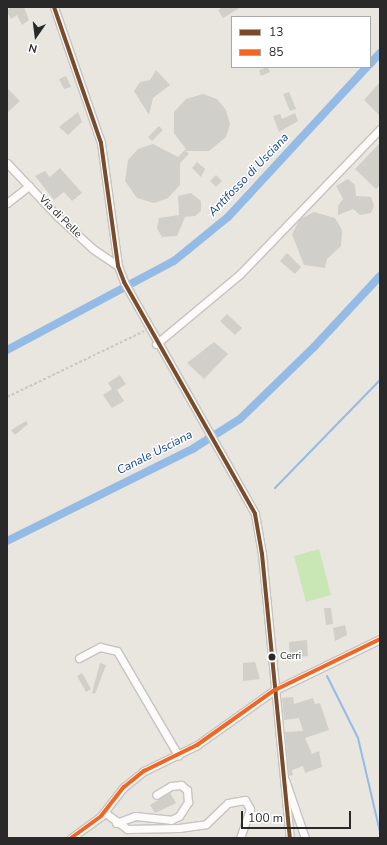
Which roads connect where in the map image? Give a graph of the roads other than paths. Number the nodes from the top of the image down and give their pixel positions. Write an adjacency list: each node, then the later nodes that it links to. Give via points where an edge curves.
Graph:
1 (54, 7): 6 (street, via 101,143)
2 (380, 129): 7 (street, via 240,274)
3 (7, 163): 4 (street, Via di Pelle)
4 (29, 186): 5 (street); 6 (street, Via di Pelle, via 93,249)
5 (7, 202)
6 (118, 266): 7 (street)
7 (156, 344): 10 (street, via 250,502 260,534)
8 (380, 639): 10 (street)
9 (79, 658): 11 (street, via 100,647 117,651)
10 (273, 691): 11 (street); 12 (street)
11 (178, 755): 14 (street, via 144,771 124,786)
12 (283, 777): 18 (street); 19 (street)
13 (156, 795): 15 (street, via 171,786 181,785 187,790 188,802 179,816 171,820 135,816)
14 (104, 812): 15 (street); 16 (street)
15 (116, 823): 17 (street, via 142,831 206,824 238,799 245,800 250,809)
16 (71, 838)
17 (240, 838)
18 (290, 838)
19 (305, 838)

